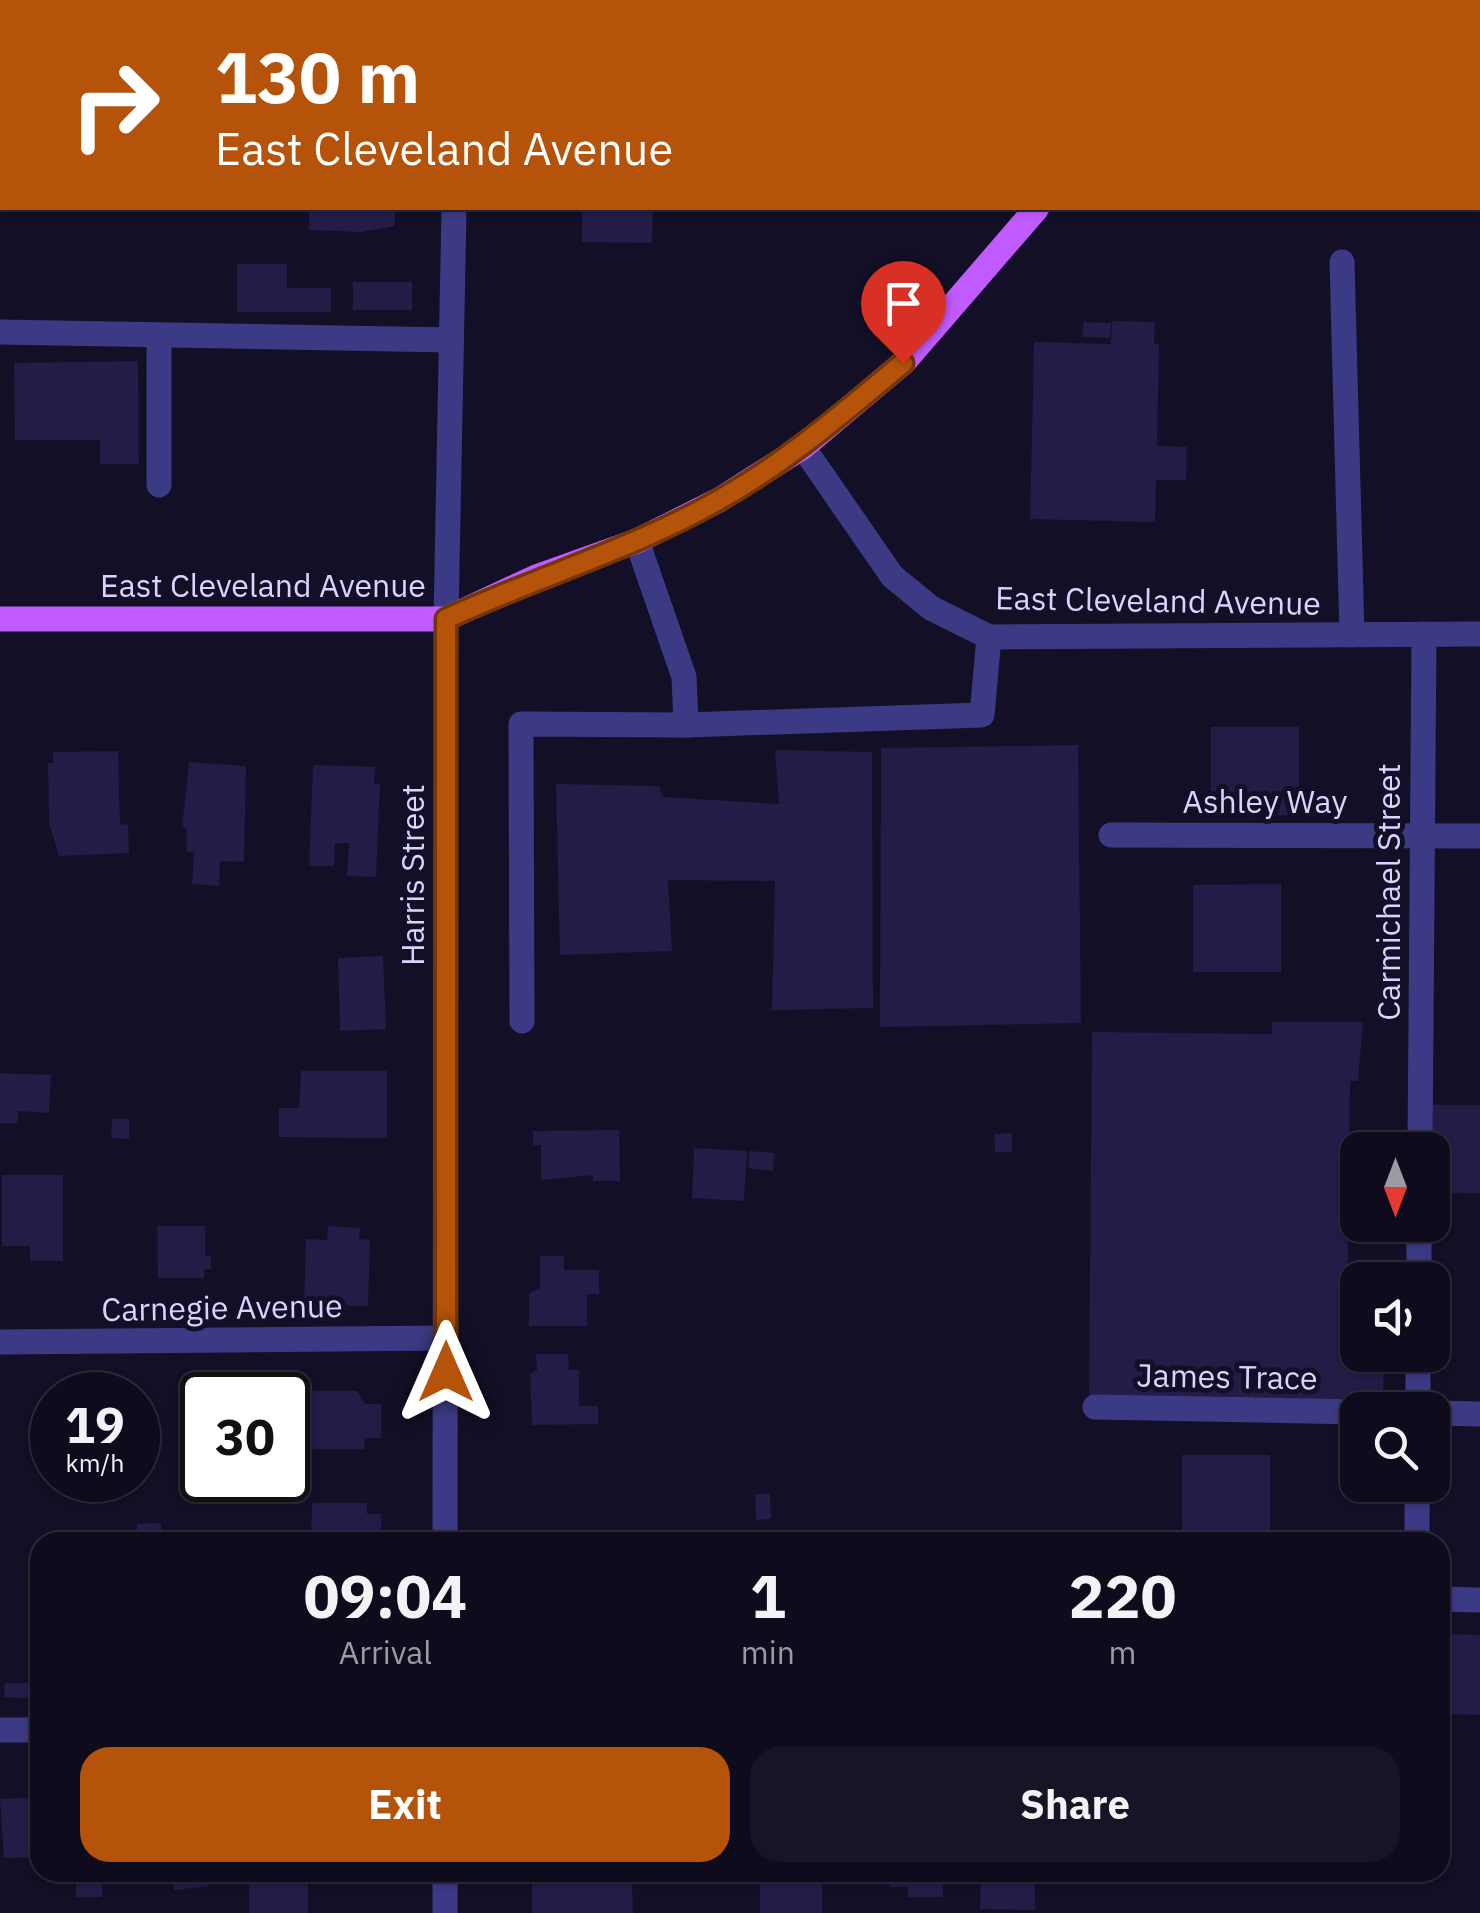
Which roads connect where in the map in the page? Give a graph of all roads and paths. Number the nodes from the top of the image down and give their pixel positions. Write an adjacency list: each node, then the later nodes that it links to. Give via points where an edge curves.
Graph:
1 (454, 210): 6 (street, Harris Street)
2 (1035, 210): 7 (main road, via 903,363)
3 (1342, 262): 14 (street)
4 (0, 332): 5 (street)
5 (159, 334): 6 (street); 8 (street)
6 (451, 340): 11 (street, Harris Street)
7 (803, 446): 9 (main road, East Cleveland Avenue, via 719,500); 15 (street, East Cleveland Avenue, via 892,576 930,608)
8 (159, 485)
9 (637, 540): 11 (main road, East Cleveland Avenue); 16 (street, via 684,677)
10 (0, 619): 11 (main road, East Cleveland Avenue)
11 (446, 619): 22 (street, Harris Street)
12 (1424, 634): 13 (street, East Cleveland Avenue); 14 (street, East Cleveland Avenue); 18 (street, Carmichael Street)
13 (1480, 634)
14 (1352, 635): 15 (street, East Cleveland Avenue)
15 (990, 636): 16 (street, via 982,715)
16 (686, 725): 20 (street, via 521,724)
17 (1111, 835): 18 (street, Ashley Way)
18 (1422, 835): 19 (street, Ashley Way); 21 (street, Carmichael Street)
19 (1480, 836)
20 (522, 1021)
21 (1420, 1132)
22 (446, 1338): 23 (street, Carnegie Avenue); 29 (street, Harris Street)
23 (0, 1342)
24 (1095, 1408): 25 (street, James Trace)
25 (1340, 1412)
26 (1450, 1414): 27 (street)
27 (1480, 1414)
28 (1417, 1502): 30 (street)
29 (446, 1532)
30 (1417, 1532)
31 (1450, 1600): 32 (street)
32 (1480, 1600)
33 (0, 1730): 34 (street)
34 (30, 1730)
35 (446, 1882): 36 (street)
36 (446, 1913)

